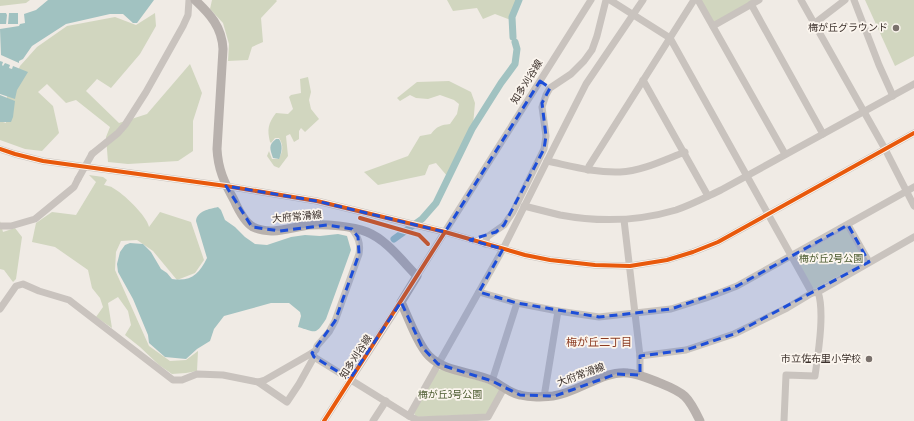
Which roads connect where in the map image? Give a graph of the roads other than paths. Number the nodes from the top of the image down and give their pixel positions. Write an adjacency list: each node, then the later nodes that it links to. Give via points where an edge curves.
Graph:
1 (189, 0): 41 (street, bridge, via 188,15 183,26 140,102 118,133 92,154 74,187 35,219 11,226)
2 (195, 0): 33 (main road, 大府常滑線, via 212,16 223,38 216,149)
3 (591, 0): 19 (street, 知多刈谷線)
4 (606, 0): 21 (street, via 592,50 571,74)
5 (610, 0): 14 (street)
6 (643, 0): 14 (street)
7 (694, 0): 17 (street)
8 (698, 0): 16 (street)
9 (759, 0): 13 (street)
10 (801, 0): 15 (street)
11 (845, 0): 15 (street)
12 (854, 0): 22 (street, via 878,65)
13 (752, 4): 16 (street); 25 (street)
14 (634, 15): 17 (street); 30 (street, via 586,84)
15 (815, 24): 23 (street)
16 (713, 26): 29 (street)
17 (670, 38): 18 (street); 32 (street)
18 (644, 80): 28 (street); 31 (street)
19 (540, 81): 21 (street); 43 (street, 知多刈谷線)
20 (914, 84): 22 (street)
21 (550, 88): 45 (street, via 542,103 546,136 544,149 513,212 504,225 487,237)
22 (893, 96): 23 (street)
23 (864, 112): 25 (street); 27 (street)
24 (914, 133): 27 (street)
25 (823, 134): 29 (street)
26 (0, 149): 33 (street, via 43,161)
27 (885, 149): 34 (street); 38 (street)
28 (684, 152): 31 (street, via 651,166 621,172); 35 (street)
29 (785, 154): 32 (street)
30 (547, 161): 31 (street); 36 (street)
31 (588, 170)
32 (747, 175): 35 (street); 38 (street)
33 (226, 186): 42 (main road, 大府常滑線, via 242,216 252,227 280,231 311,225 327,225); 43 (street, via 317,201)
34 (911, 189): 37 (street); 40 (street)
35 (708, 196): 39 (street, via 677,210)
36 (524, 206): 39 (street, via 560,215); 46 (street)
37 (914, 206)
38 (769, 214): 47 (street); 49 (street, via 718,242 693,252 667,260)
39 (624, 220): 49 (street)
40 (848, 224): 47 (street); 48 (street)
41 (0, 226)
42 (352, 229): 50 (main road, 大府常滑線, via 376,236); 58 (street, via 360,244 359,254 330,332 317,346)
43 (445, 232): 45 (street); 50 (street, 知多刈谷線)
44 (914, 237): 48 (street)
45 (485, 244): 46 (street)
46 (503, 249): 49 (street, via 550,260); 51 (street)
47 (792, 256): 52 (street); 57 (street, via 737,286 706,298 671,309)
48 (869, 262): 52 (street)
49 (630, 266): 57 (street)
50 (417, 276): 53 (main road)
51 (478, 292): 54 (street); 60 (street)
52 (815, 293): 59 (street, via 734,334 686,350); 72 (street, via 819,297 820,316 815,376 786,375)
53 (401, 302): 60 (main road, 大府常滑線, via 422,347); 62 (street, 知多刈谷線)
54 (517, 303): 56 (street); 63 (street)
55 (0, 309): 64 (street, via 16,286 29,285 69,300 173,380 182,380 197,374 223,375)
56 (558, 311): 57 (street, via 599,317); 66 (street)
57 (635, 313): 59 (street)
58 (313, 355): 62 (street); 64 (street); 64 (street, via 287,402)
59 (640, 356): 61 (street)
60 (438, 364): 63 (main road, 大府常滑線); 68 (street)
61 (640, 375): 66 (main road, 大府常滑線, via 616,374 564,393); 71 (main road, 大府常滑線, via 681,392 690,401)
62 (350, 379): 67 (street); 69 (street, 知多刈谷線)
63 (492, 381): 65 (main road, 大府常滑線)
64 (258, 382)
65 (504, 388): 66 (main road, 大府常滑線, via 520,395); 68 (street, via 488,417 417,420)
66 (544, 397)
67 (386, 401): 68 (street); 70 (street)
68 (409, 416)
69 (324, 421)
70 (373, 421)
71 (700, 421)
72 (784, 421)

